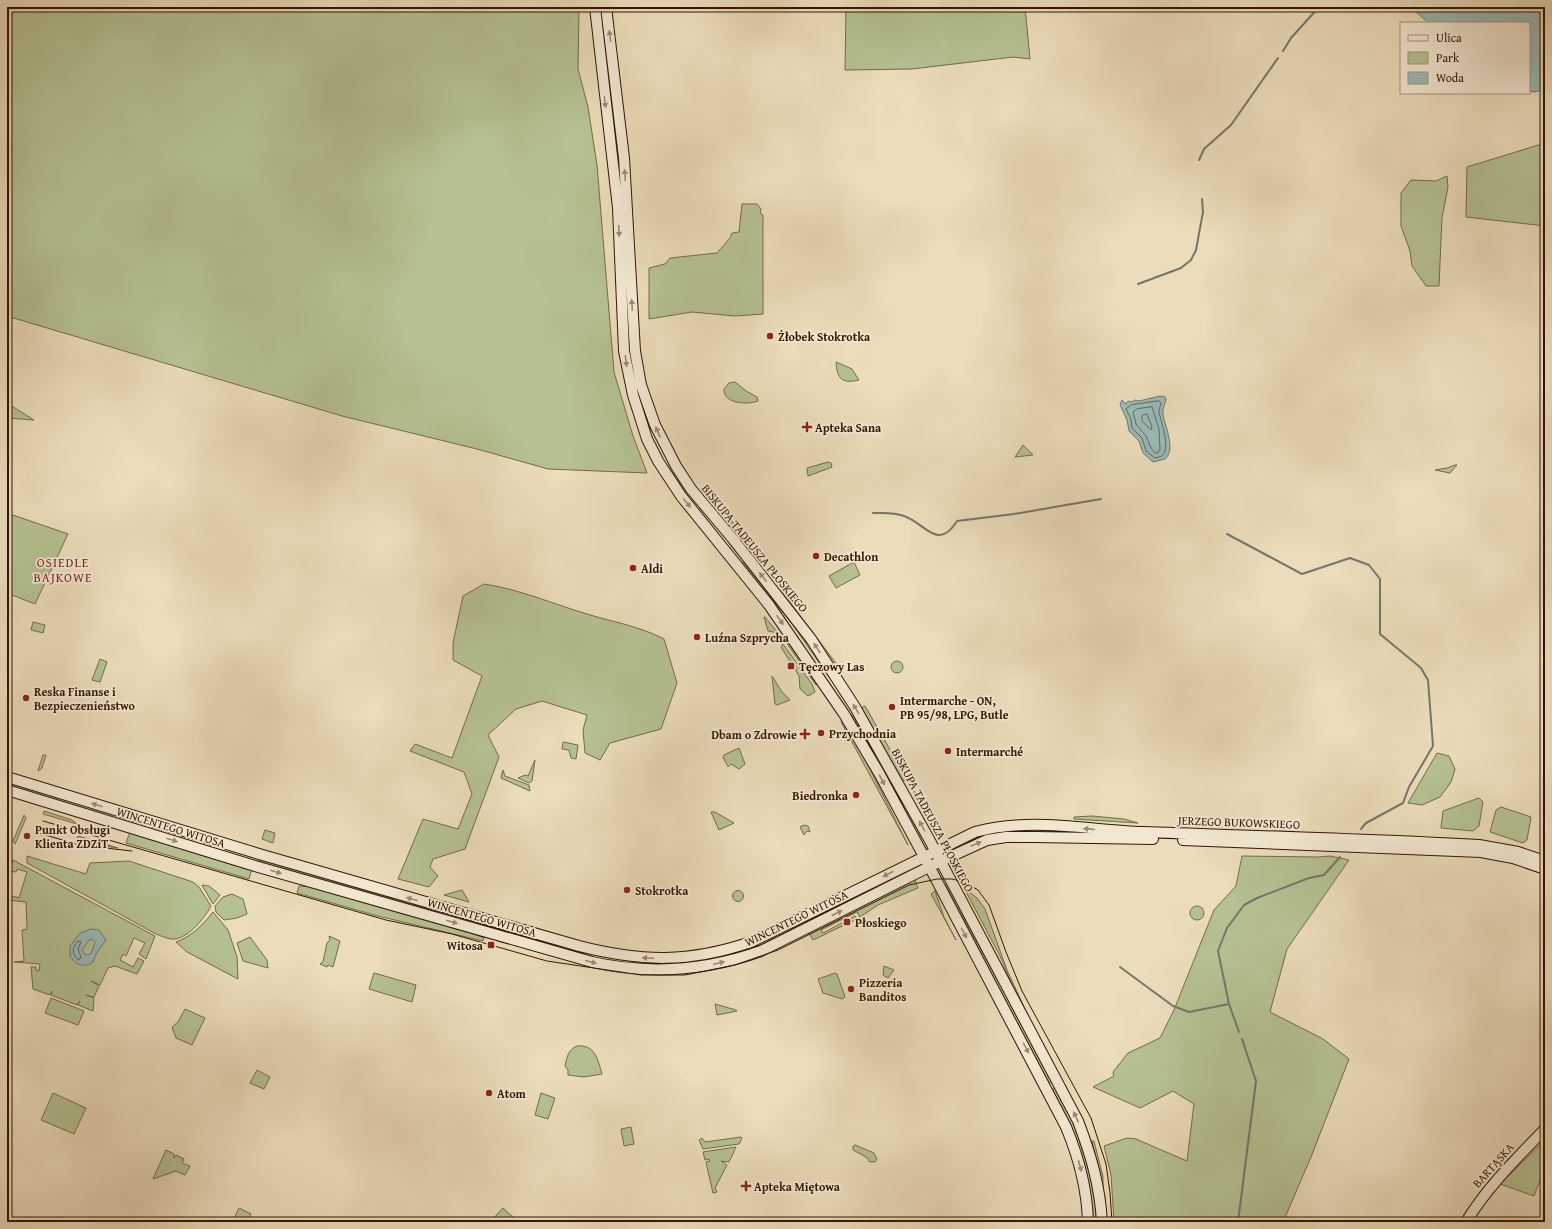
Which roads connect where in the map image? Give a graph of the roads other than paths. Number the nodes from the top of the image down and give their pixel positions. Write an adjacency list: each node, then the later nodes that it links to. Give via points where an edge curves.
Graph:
1 (595, 7): 6 (main road, BISKUPA TADEUSZA PŁOSKIEGO, one-way to 6, via 618,208 627,369 642,426 664,471 681,496 769,605 824,682 867,753)
2 (606, 7): 5 (main road, BISKUPA TADEUSZA PŁOSKIEGO, one-way to 2, via 859,714 819,651 742,550 691,490 654,425 637,364 624,158)
3 (7, 777): 6 (main road, WINCENTEGO WITOSA, one-way to 3, via 751,942 714,953 687,957 632,957 578,946 353,882)
4 (7, 790): 9 (main road, WINCENTEGO WITOSA, one-way to 9, via 407,910 592,962 631,969 679,970 744,957)
5 (936, 851): 6 (main road, WINCENTEGO WITOSA); 7 (main road, BISKUPA TADEUSZA PŁOSKIEGO); 8 (main road, JERZEGO BUKOWSKIEGO, one-way to 5, via 1518,852 1479,845 1035,826 1001,826 981,830)
6 (923, 856): 9 (main road, BISKUPA TADEUSZA PŁOSKIEGO)
7 (941, 860): 9 (main road, WINCENTEGO WITOSA); 10 (main road, JERZEGO BUKOWSKIEGO, one-way to 10, via 987,840 1006,837 1051,837 1467,851 1498,854); 13 (main road, BISKUPA TADEUSZA PŁOSKIEGO, one-way to 7, via 1100,1189 1078,1121)
8 (1545, 861)
9 (929, 866): 12 (main road, BISKUPA TADEUSZA PŁOSKIEGO, one-way to 12, via 1066,1126 1085,1186)
10 (1545, 869)
11 (1545, 1129): 14 (main road, BARTĄSKA, via 1498,1177)
12 (1088, 1222)
13 (1102, 1222)
14 (1466, 1222)

